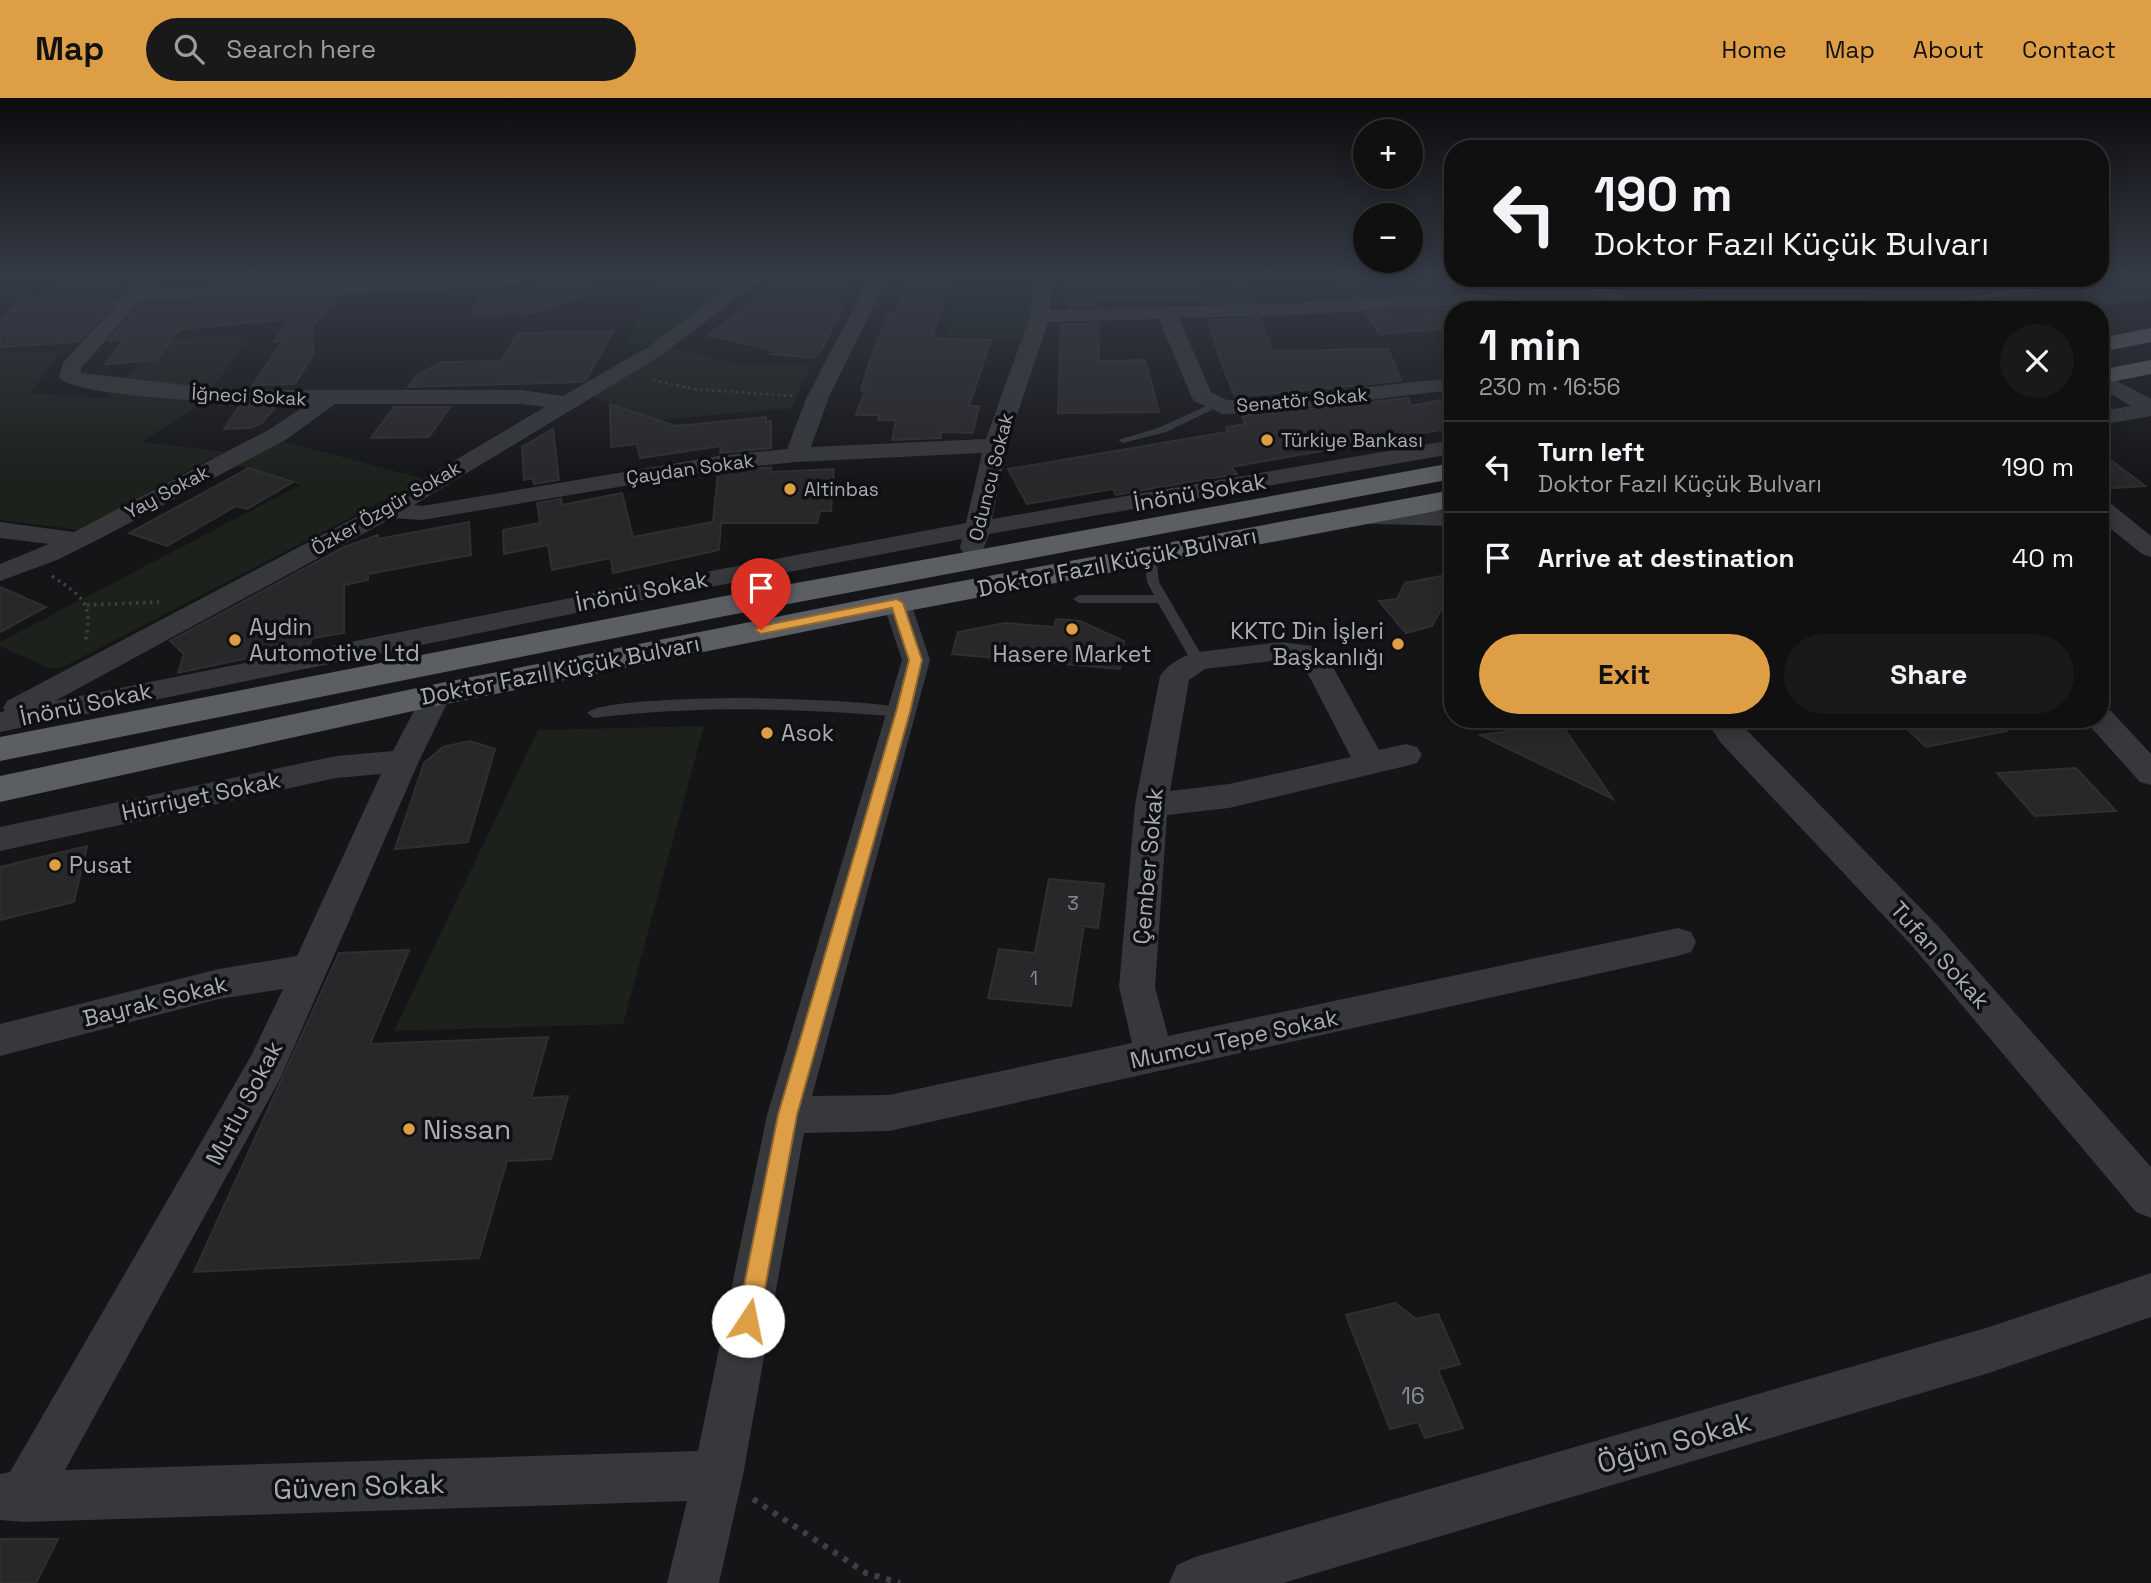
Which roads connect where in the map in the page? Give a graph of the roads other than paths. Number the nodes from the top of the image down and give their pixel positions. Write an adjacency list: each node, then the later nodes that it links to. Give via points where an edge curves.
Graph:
1 (91, 344): 12 (street, İğneci Sokak, via 69,368 70,377 229,397)
2 (663, 344): 13 (street, Özker Özgür Sokak)
3 (845, 344): 20 (street)
4 (1030, 344): 18 (street, Oduncu Sokak)
5 (1180, 344): 14 (street, Senatör Sokak, via 1202,396)
6 (2151, 346): 7 (highway)
7 (2109, 354)
8 (2151, 367): 9 (highway)
9 (2109, 375)
10 (2109, 383): 15 (street)
11 (1444, 385): 14 (street, Senatör Sokak, via 1259,405)
12 (327, 399): 13 (street, İğneci Sokak, via 522,397); 28 (street, Yay Sokak, via 278,433)
13 (563, 403): 23 (street, Özker Özgür Sokak)
14 (1217, 405): 17 (lane, via 1162,430)
15 (2151, 409): 16 (street)
16 (2109, 416)
17 (1124, 440)
18 (995, 445): 20 (street, Çaydan Sokak); 29 (street, Oduncu Sokak)
19 (1444, 449): 29 (street, İnönü Sokak)
20 (796, 455): 23 (street, Çaydan Sokak, via 598,481 422,513)
21 (1444, 472): 29 (highway, Doktor Fazıl Küçük Bulvarı)
22 (1444, 500): 25 (highway, Doktor Fazıl Küçük Bulvarı)
23 (388, 509): 40 (street, Özker Özgür Sokak)
24 (2109, 514): 30 (street)
25 (1350, 518): 26 (street); 31 (highway, Doktor Fazıl Küçük Bulvarı)
26 (1444, 519)
27 (0, 530): 28 (street)
28 (75, 540): 32 (street, Yay Sokak)
29 (974, 543): 40 (street, İnönü Sokak, via 538,611); 43 (highway, Doktor Fazıl Küçük Bulvarı, via 542,639)
30 (2151, 549)
31 (1150, 555): 33 (lane, via 1153,582); 35 (highway, Doktor Fazıl Küçük Bulvarı)
32 (3, 572)
33 (1163, 599): 34 (lane); 36 (lane)
34 (1079, 600)
35 (897, 603): 37 (highway, Doktor Fazıl Küçük Bulvarı); 38 (street, via 916,660)
36 (1186, 668): 46 (street, via 1280,651 1303,652 1320,669); 49 (street, Çember Sokak)
37 (436, 695): 45 (street, Mutlu Sokak); 48 (highway, Doktor Fazıl Küçük Bulvarı)
38 (903, 712): 39 (lane, via 803,702 723,701); 55 (street)
39 (594, 713)
40 (0, 720)
41 (1726, 728): 56 (street, Tufan Sokak, via 1926,936)
42 (2109, 728): 47 (street)
43 (0, 749)
44 (1406, 755): 46 (street)
45 (402, 761): 50 (street, Hürriyet Sokak, via 336,766); 52 (street, Mutlu Sokak)
46 (1370, 763): 49 (street, via 1229,796)
47 (2151, 774)
48 (0, 789)
49 (1151, 805): 54 (street, Çember Sokak, via 1137,987)
50 (0, 839)
51 (1678, 942): 54 (street, Mumcu Tepe Sokak)
52 (311, 969): 53 (street, Bayrak Sokak, via 219,984); 59 (street, Mutlu Sokak, via 266,1067)
53 (4, 1044)
54 (1154, 1056): 55 (street, Mumcu Tepe Sokak, via 889,1113)
55 (788, 1115): 58 (street)
56 (2151, 1198)
57 (2151, 1295): 61 (street, Öğün Sokak, via 1989,1350)
58 (719, 1475): 59 (street, Güven Sokak); 60 (street)
59 (11, 1497)
60 (693, 1583)
61 (1195, 1583)

